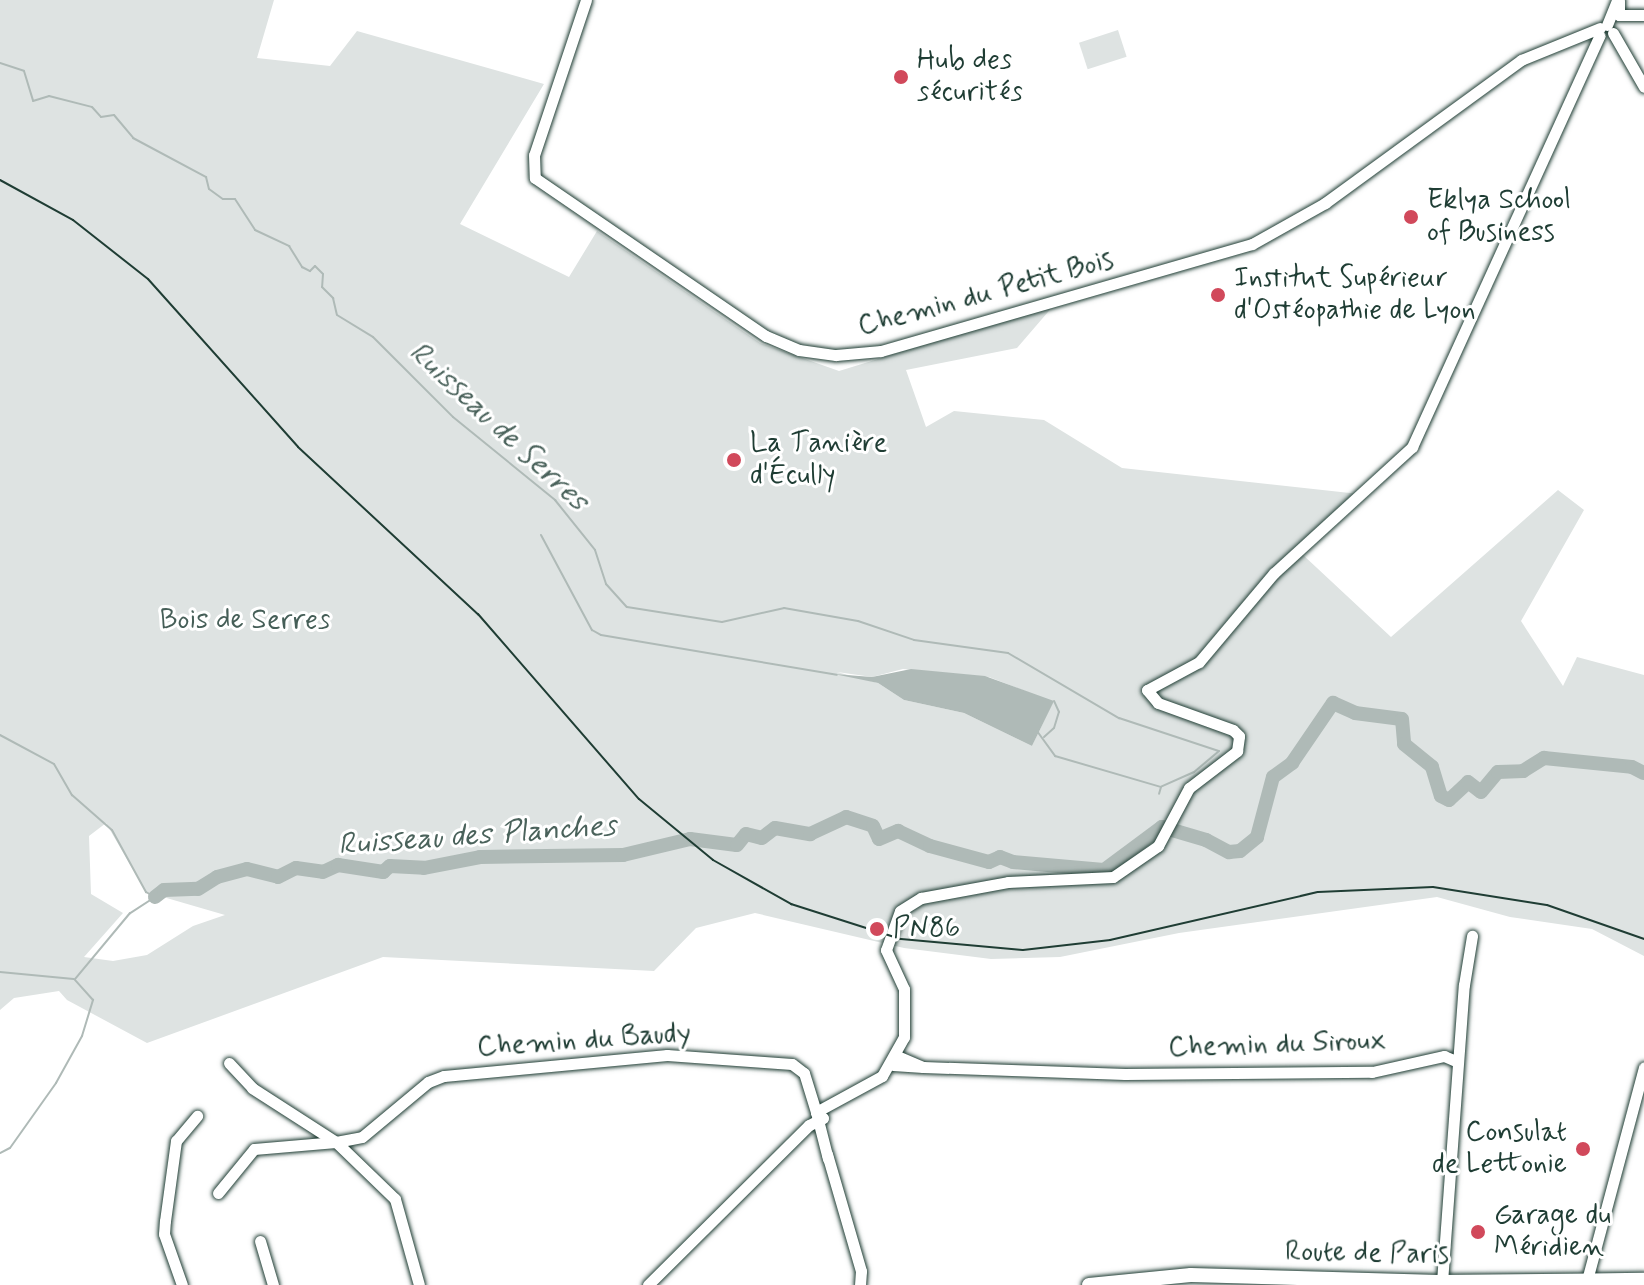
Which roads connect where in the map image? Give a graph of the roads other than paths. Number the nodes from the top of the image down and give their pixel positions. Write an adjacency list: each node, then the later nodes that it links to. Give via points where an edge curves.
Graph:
1 (586, 0): 4 (street, Chemin du Petit Bois, via 534,155 535,178 766,336 804,351 863,354 1229,251 1288,226 1521,60)
2 (1618, 0): 4 (street)
3 (1643, 15): 4 (street, Chemin du Petit Bois)
4 (1608, 29): 5 (street); 7 (street, via 1590,53 1412,447 1274,573 1199,662 1147,690 1158,703 1233,730 1240,743 1227,762 1189,788 1164,837 1102,881 1008,882 907,905 892,923 886,950 904,989 907,1022)
5 (1644, 87)
6 (1472, 936): 8 (street)
7 (895, 1060): 8 (street, Chemin du Siroux, via 923,1067 1131,1074 1372,1072 1444,1056); 12 (street)
8 (1458, 1062): 19 (street)
9 (229, 1063): 13 (street, via 252,1088)
10 (1644, 1068): 16 (street)
11 (197, 1116): 20 (street, via 176,1141 165,1221 164,1234)
12 (818, 1118): 13 (street, Chemin du Baudy, via 804,1073 792,1064 667,1055 444,1076 428,1082 362,1137); 23 (street); 24 (street, Chemin du Baudy, via 861,1271)
13 (336, 1142): 14 (street, Chemin du Baudy, via 254,1149); 22 (street, via 395,1199)
14 (218, 1193)
15 (260, 1241): 21 (street)
16 (1587, 1280): 17 (main road, Route de Paris); 19 (main road, Route de Paris)
17 (1644, 1280)
18 (1133, 1282): 19 (main road, Route de Paris, via 1191,1275); 25 (main road, Route de Paris)
19 (1442, 1282)
20 (182, 1285)
21 (273, 1285)
22 (419, 1285)
23 (648, 1285)
24 (860, 1285)
25 (1089, 1285)

